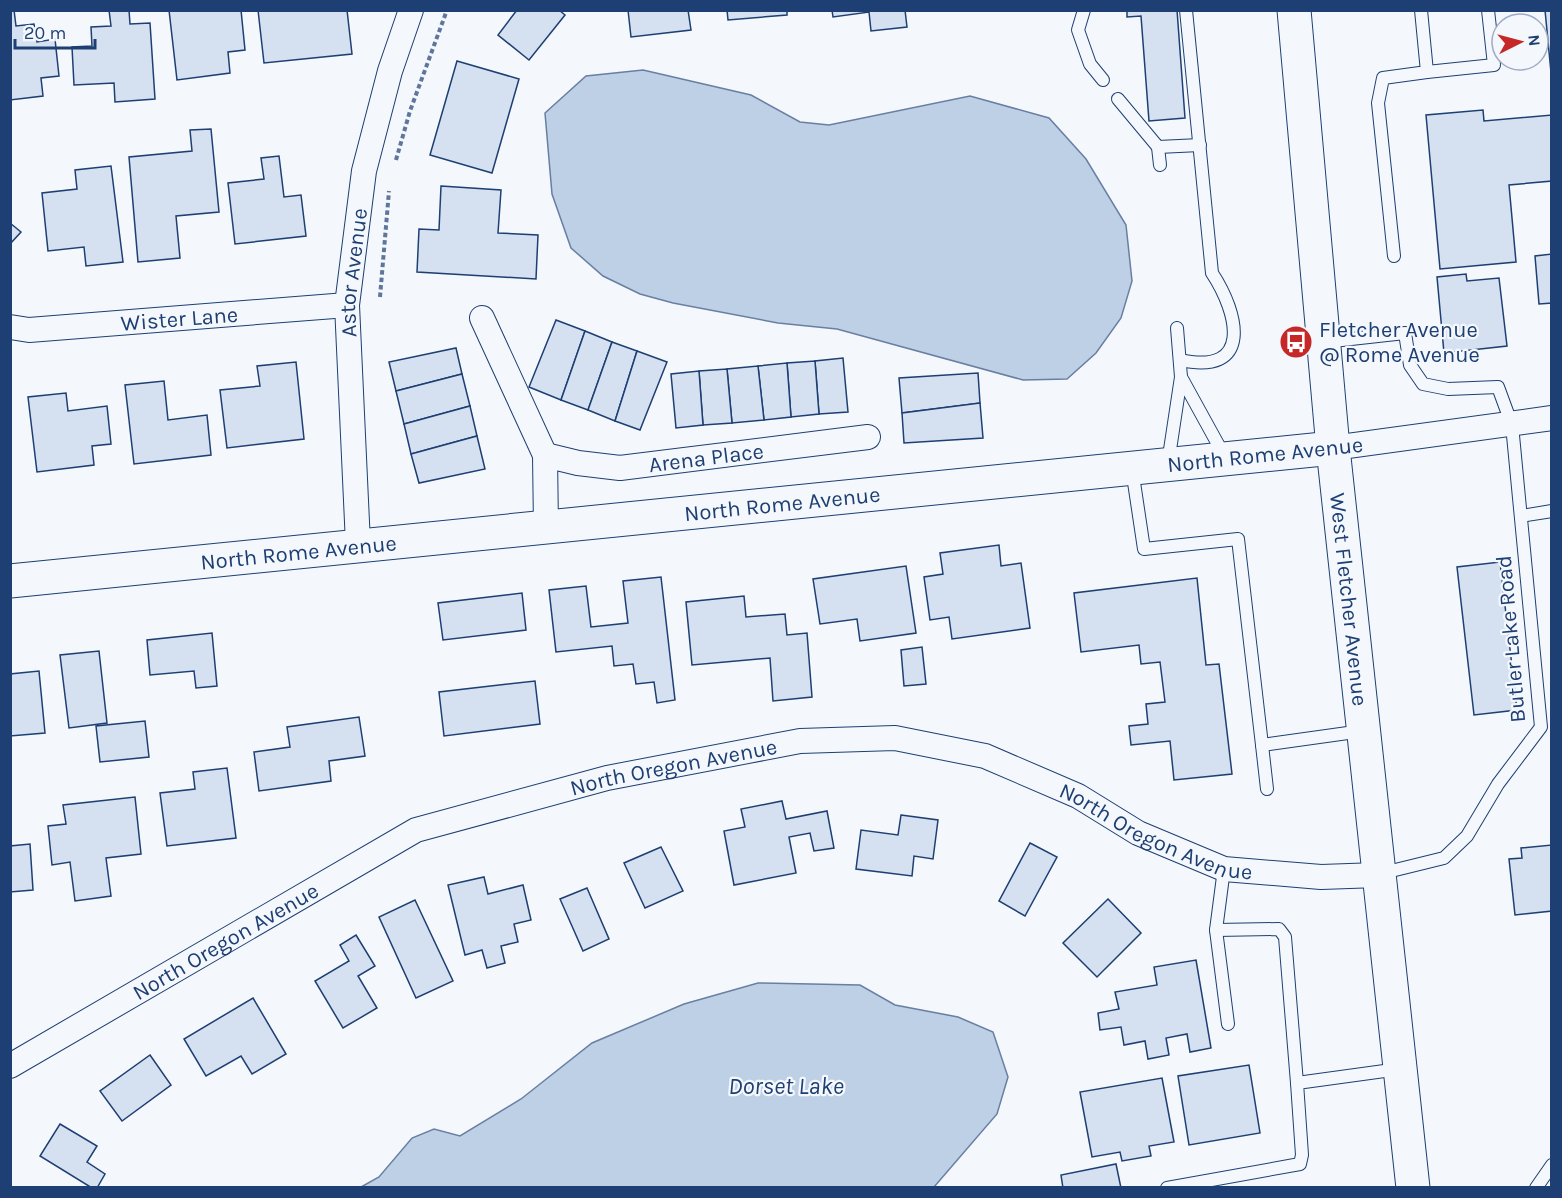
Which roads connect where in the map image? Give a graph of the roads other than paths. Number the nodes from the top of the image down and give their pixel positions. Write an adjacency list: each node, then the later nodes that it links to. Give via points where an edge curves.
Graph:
1 (411, 10): 14 (street, Astor Avenue, via 390,71 364,171)
2 (1084, 10): 8 (lane, via 1078,30 1090,64)
3 (1186, 10): 10 (lane)
4 (1293, 10): 18 (street, West Fletcher Avenue)
5 (1421, 10): 7 (lane)
6 (1488, 10): 7 (lane, via 1494,65)
7 (1427, 72): 13 (lane, via 1383,78 1378,103)
8 (1103, 80)
9 (1118, 99): 11 (lane)
10 (1200, 145): 11 (lane); 19 (lane, via 1212,273 1226,294 1236,326 1233,345 1222,359 1200,364)
11 (1158, 147): 12 (lane)
12 (1160, 165)
13 (1394, 256)
14 (347, 305): 16 (street, Wister Lane, via 28,330); 32 (street, Astor Avenue)
15 (482, 318): 25 (street)
16 (10, 327)
17 (1177, 328): 19 (lane)
18 (1323, 342): 22 (lane, Butler Lake Road, via 1405,333 1410,365 1423,384 1498,387); 24 (street, West Fletcher Avenue)
19 (1180, 360): 20 (lane)
20 (1182, 376): 26 (lane); 27 (lane)
21 (1551, 418): 22 (street, North Rome Avenue)
22 (1512, 424): 24 (street, North Rome Avenue); 30 (lane, Butler Lake Road)
23 (868, 437): 25 (street, Arena Place, via 620,468 578,464)
24 (1333, 448): 26 (street, North Rome Avenue); 34 (street, West Fletcher Avenue)
25 (545, 455): 31 (street)
26 (1226, 459): 27 (street, North Rome Avenue)
27 (1167, 465): 28 (street, North Rome Avenue)
28 (1132, 468): 31 (street, North Rome Avenue); 35 (lane, via 1144,549 1238,539)
29 (1551, 511): 30 (lane)
30 (1521, 516): 38 (lane, Butler Lake Road, via 1541,727 1498,784 1467,836 1444,858)
31 (546, 528): 32 (street, North Rome Avenue)
32 (358, 544): 33 (street, North Rome Avenue)
33 (10, 581)
34 (1363, 731): 35 (lane); 38 (street, West Fletcher Avenue)
35 (1262, 745): 36 (lane)
36 (1267, 789)
37 (1224, 868): 38 (street, North Oregon Avenue, via 1321,877); 39 (lane); 41 (street, North Oregon Avenue, via 1138,833 1078,796 985,756 895,738 800,741 608,778 416,830)
38 (1378, 875): 42 (street, West Fletcher Avenue)
39 (1216, 930): 40 (lane); 43 (lane, via 1279,929 1285,936)
40 (1228, 1024)
41 (10, 1066)
42 (1400, 1069): 43 (lane); 46 (street, West Fletcher Avenue)
43 (1297, 1083): 45 (lane, via 1300,1164)
44 (1551, 1165): 47 (lane)
45 (1167, 1188)
46 (1413, 1188)
47 (1536, 1188)

